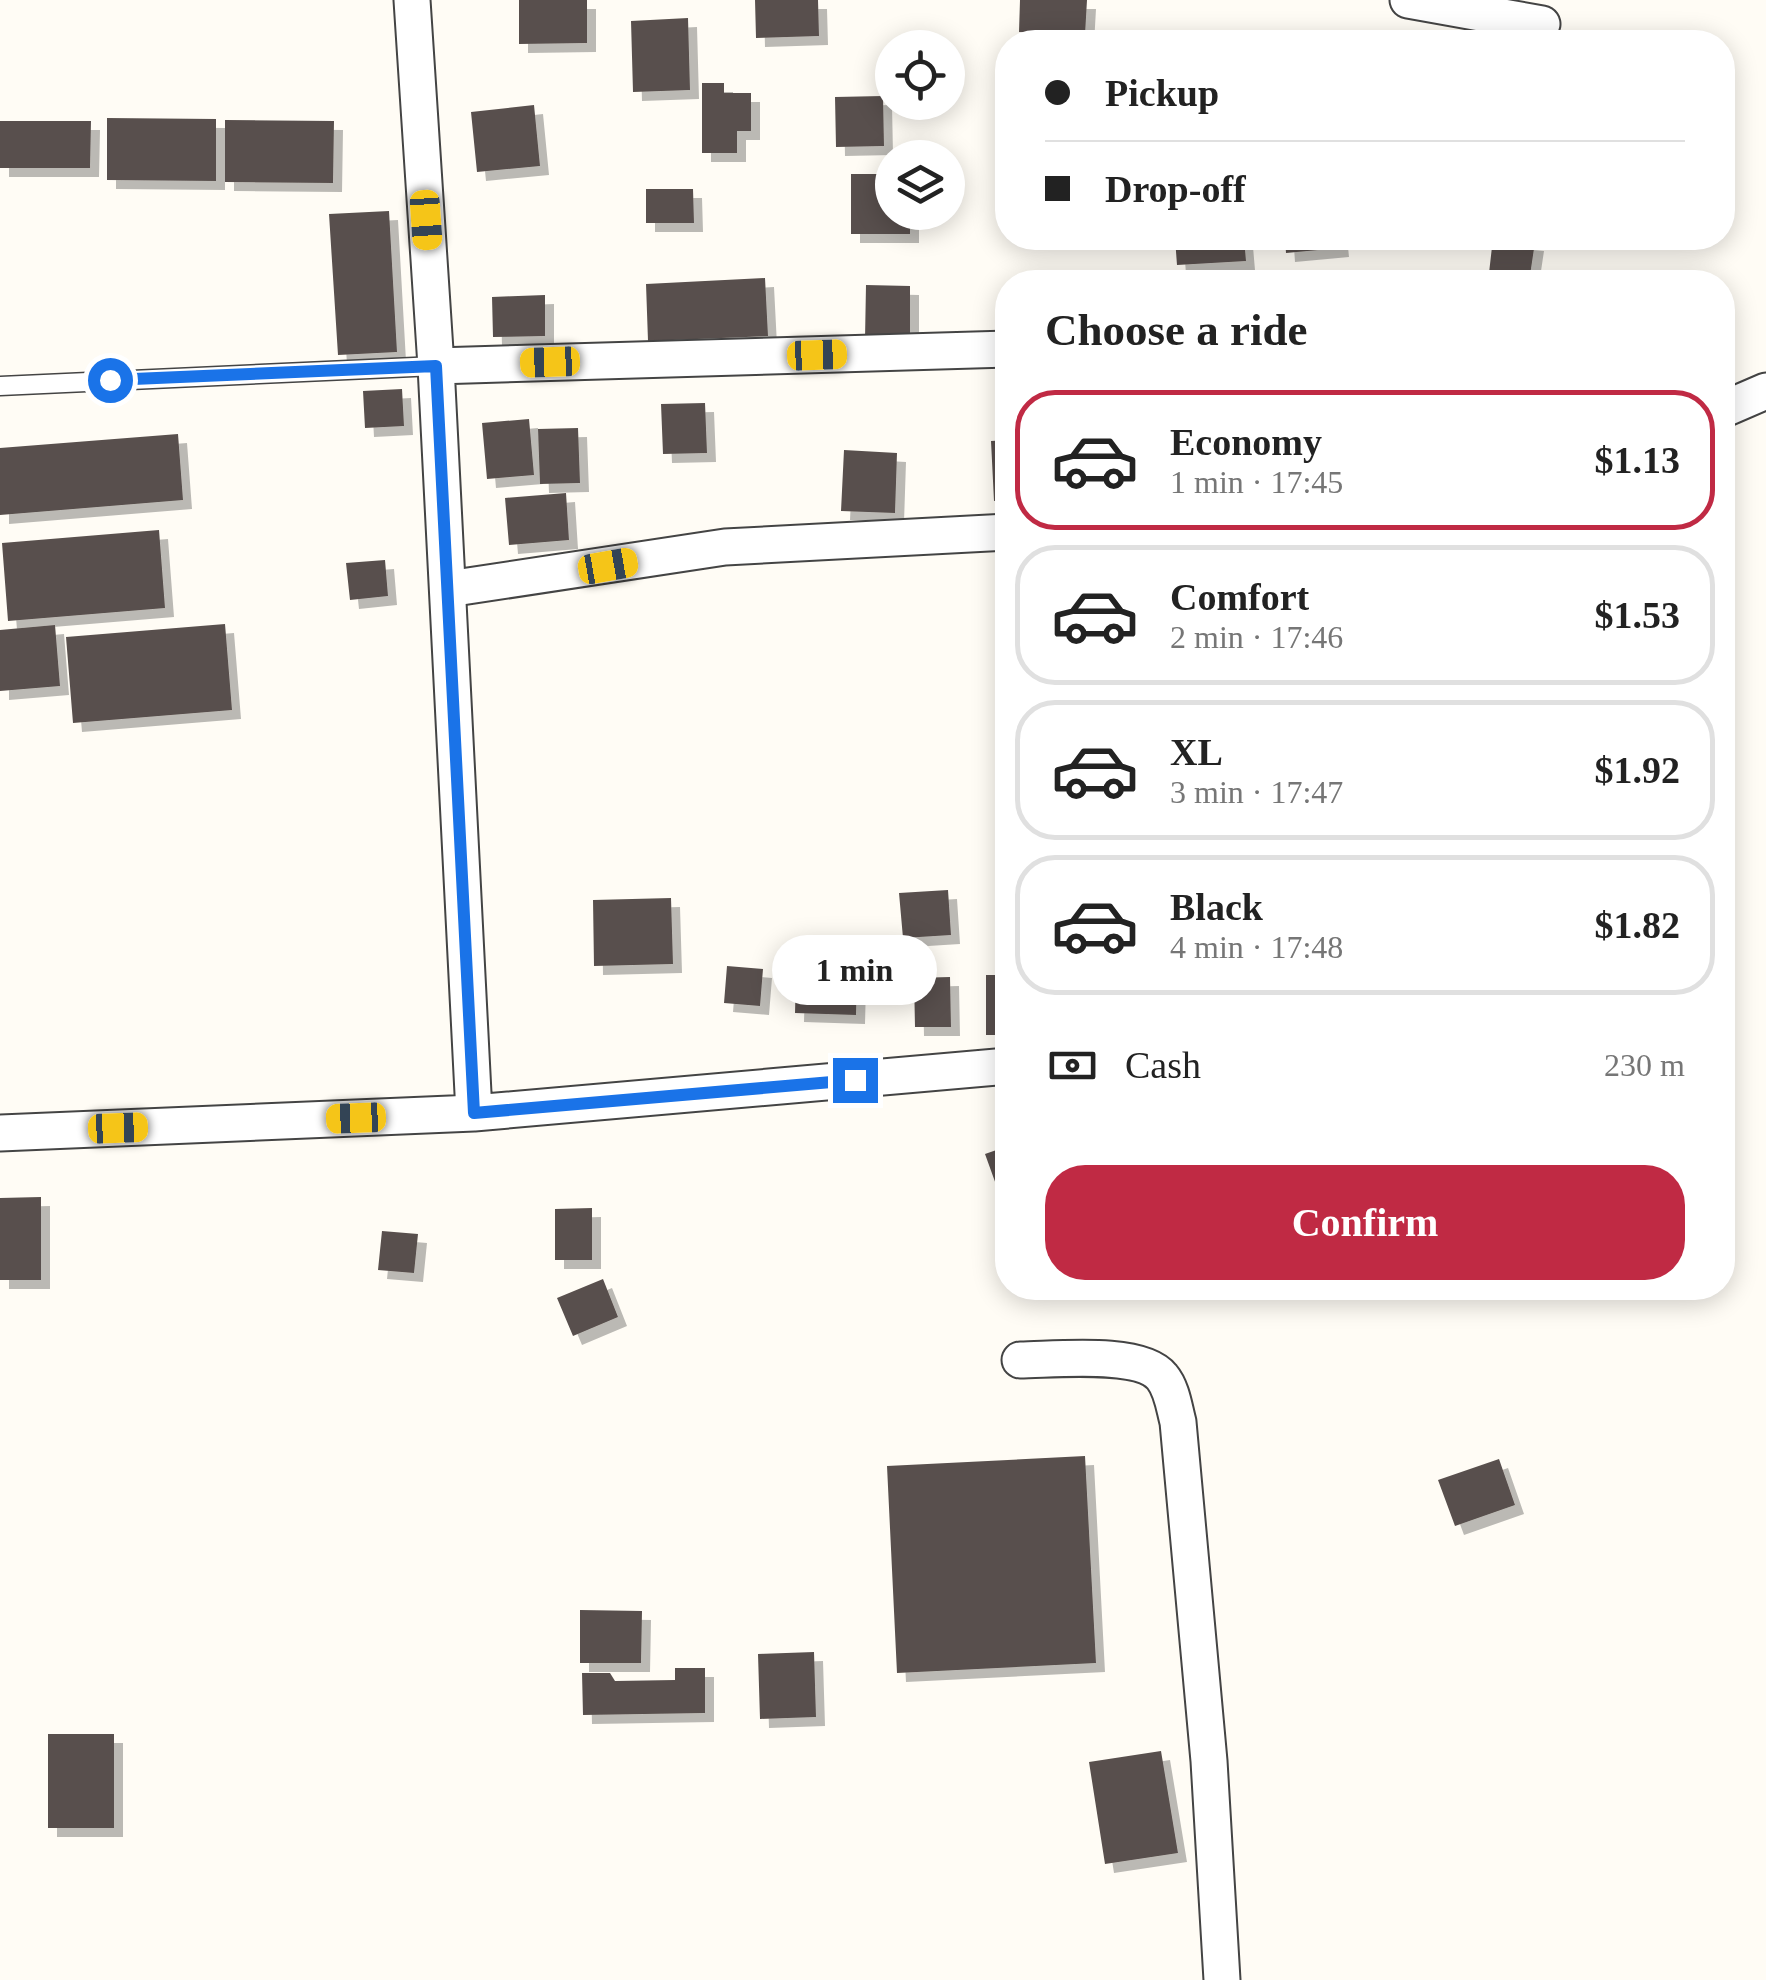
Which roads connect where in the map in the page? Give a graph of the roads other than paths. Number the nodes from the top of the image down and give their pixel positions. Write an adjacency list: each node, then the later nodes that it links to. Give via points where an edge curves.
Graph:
1 (412, 0): 5 (street)
2 (1408, 0): 3 (street)
3 (1542, 24)
4 (995, 349): 5 (street)
5 (436, 366): 6 (lane); 10 (street)
6 (0, 386)
7 (1766, 391): 8 (street)
8 (1735, 404)
9 (995, 533): 10 (street, via 725,546)
10 (448, 589): 12 (street)
11 (995, 1067): 12 (street)
12 (474, 1113): 13 (street)
13 (0, 1133)
14 (1020, 1360): 15 (street, via 1142,1364 1160,1373 1171,1393 1209,1761)
15 (1222, 1980)

